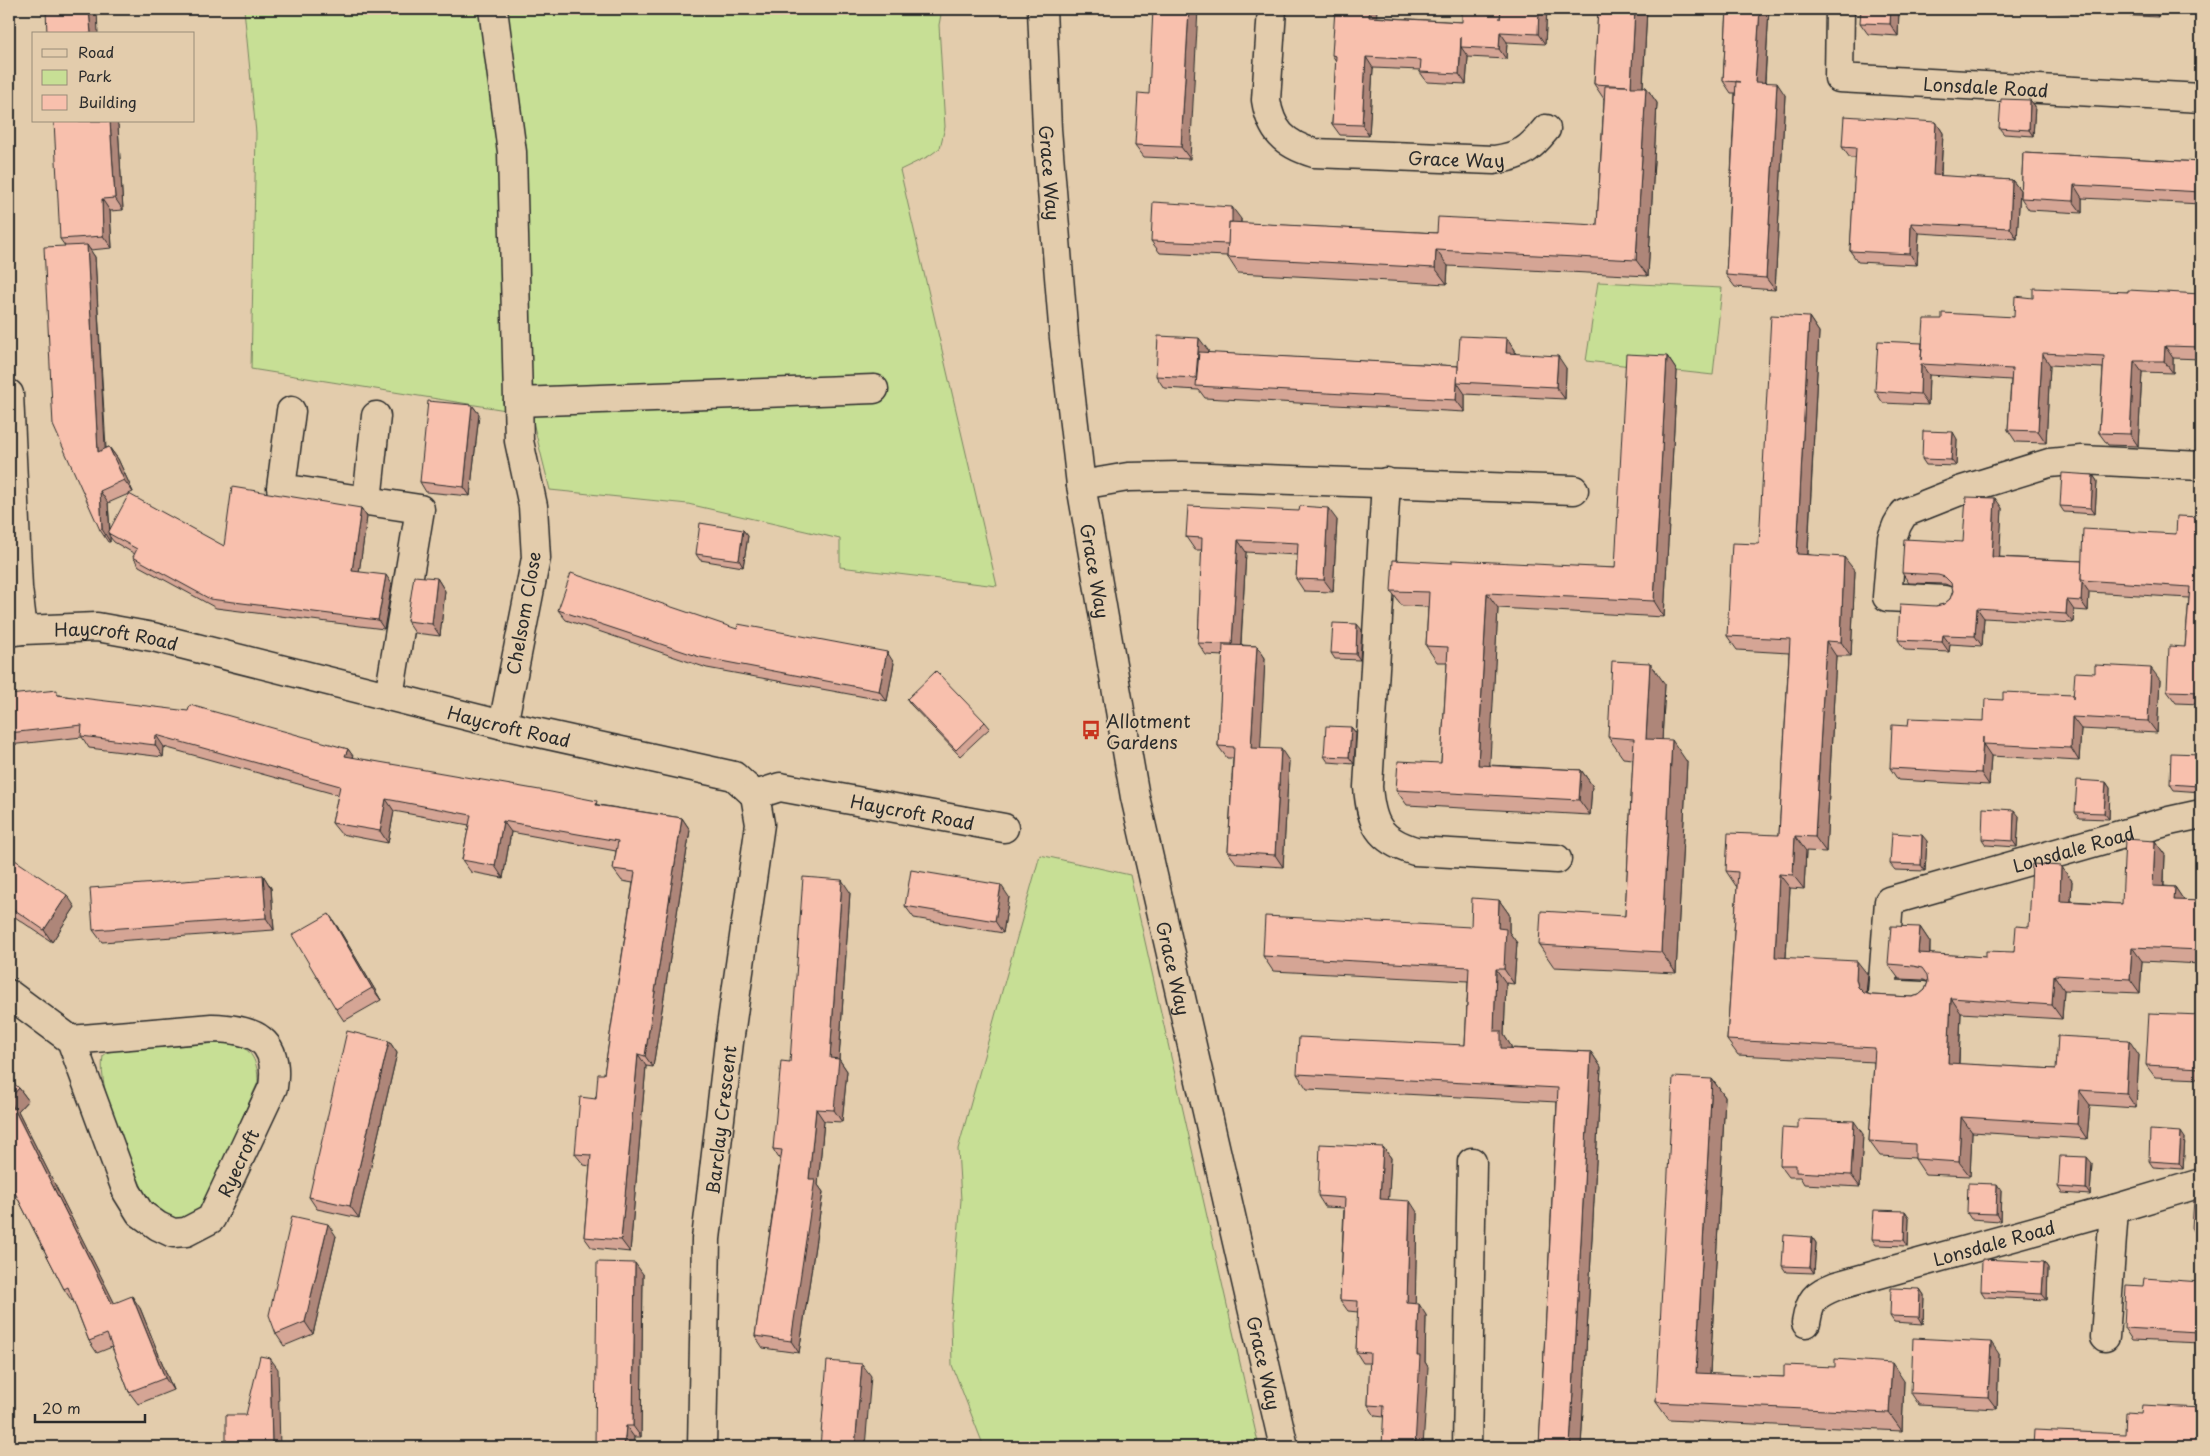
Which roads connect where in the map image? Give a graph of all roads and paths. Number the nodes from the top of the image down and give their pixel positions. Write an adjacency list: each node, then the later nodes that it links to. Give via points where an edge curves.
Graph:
1 (493, 9): 9 (street, Chelsom Close, via 512,152)
2 (1042, 9): 14 (street, Grace Way, via 1047,130 1062,318)
3 (1272, 9): 6 (street, Grace Way, via 1268,113 1273,126 1297,148 1314,153 1494,160 1512,158 1524,152)
4 (1840, 9): 5 (street, Lonsdale Road, via 1839,78)
5 (2201, 98)
6 (1546, 129)
7 (874, 388): 9 (street)
8 (9, 394): 18 (street, via 18,588)
9 (518, 402): 20 (street, Chelsom Close, via 519,441 533,506 536,558)
10 (291, 411): 16 (street, via 281,488)
11 (376, 416): 16 (street)
12 (2201, 466): 17 (street, via 2082,460 2048,463 1962,490 1904,513 1892,538 1887,597)
13 (1386, 482): 14 (street, via 1182,476 1128,477); 15 (street); 24 (street, via 1368,787 1372,817 1397,846 1415,851)
14 (1080, 485): 34 (street, Grace Way, via 1135,797)
15 (1574, 490)
16 (368, 501): 19 (street, via 420,509)
17 (1944, 600)
18 (16, 631): 19 (street, Haycroft Road, via 97,627 153,637)
19 (389, 696): 20 (street, Haycroft Road)
20 (503, 725): 21 (street, Haycroft Road, via 734,776)
21 (755, 795): 23 (street, Haycroft Road, via 780,787); 33 (street, Barclay Crescent, via 760,824 729,1042 706,1239)
22 (2201, 814): 26 (street, Lonsdale Road, via 1889,900 1882,994)
23 (1004, 828)
24 (1557, 859)
25 (9, 994): 27 (street)
26 (1923, 996)
27 (71, 1040): 27 (street, Ryecroft, via 233,1028 252,1033 264,1043 272,1056 273,1087 211,1219 186,1232 173,1233 140,1212 127,1192)
28 (1472, 1162): 35 (street)
29 (2201, 1182): 30 (street, Lonsdale Road)
30 (2114, 1209): 31 (street, Lonsdale Road, via 1836,1286 1820,1292 1812,1300); 32 (street)
31 (1806, 1323)
32 (2105, 1337)
33 (702, 1447)
34 (1284, 1447)
35 (1467, 1447)

